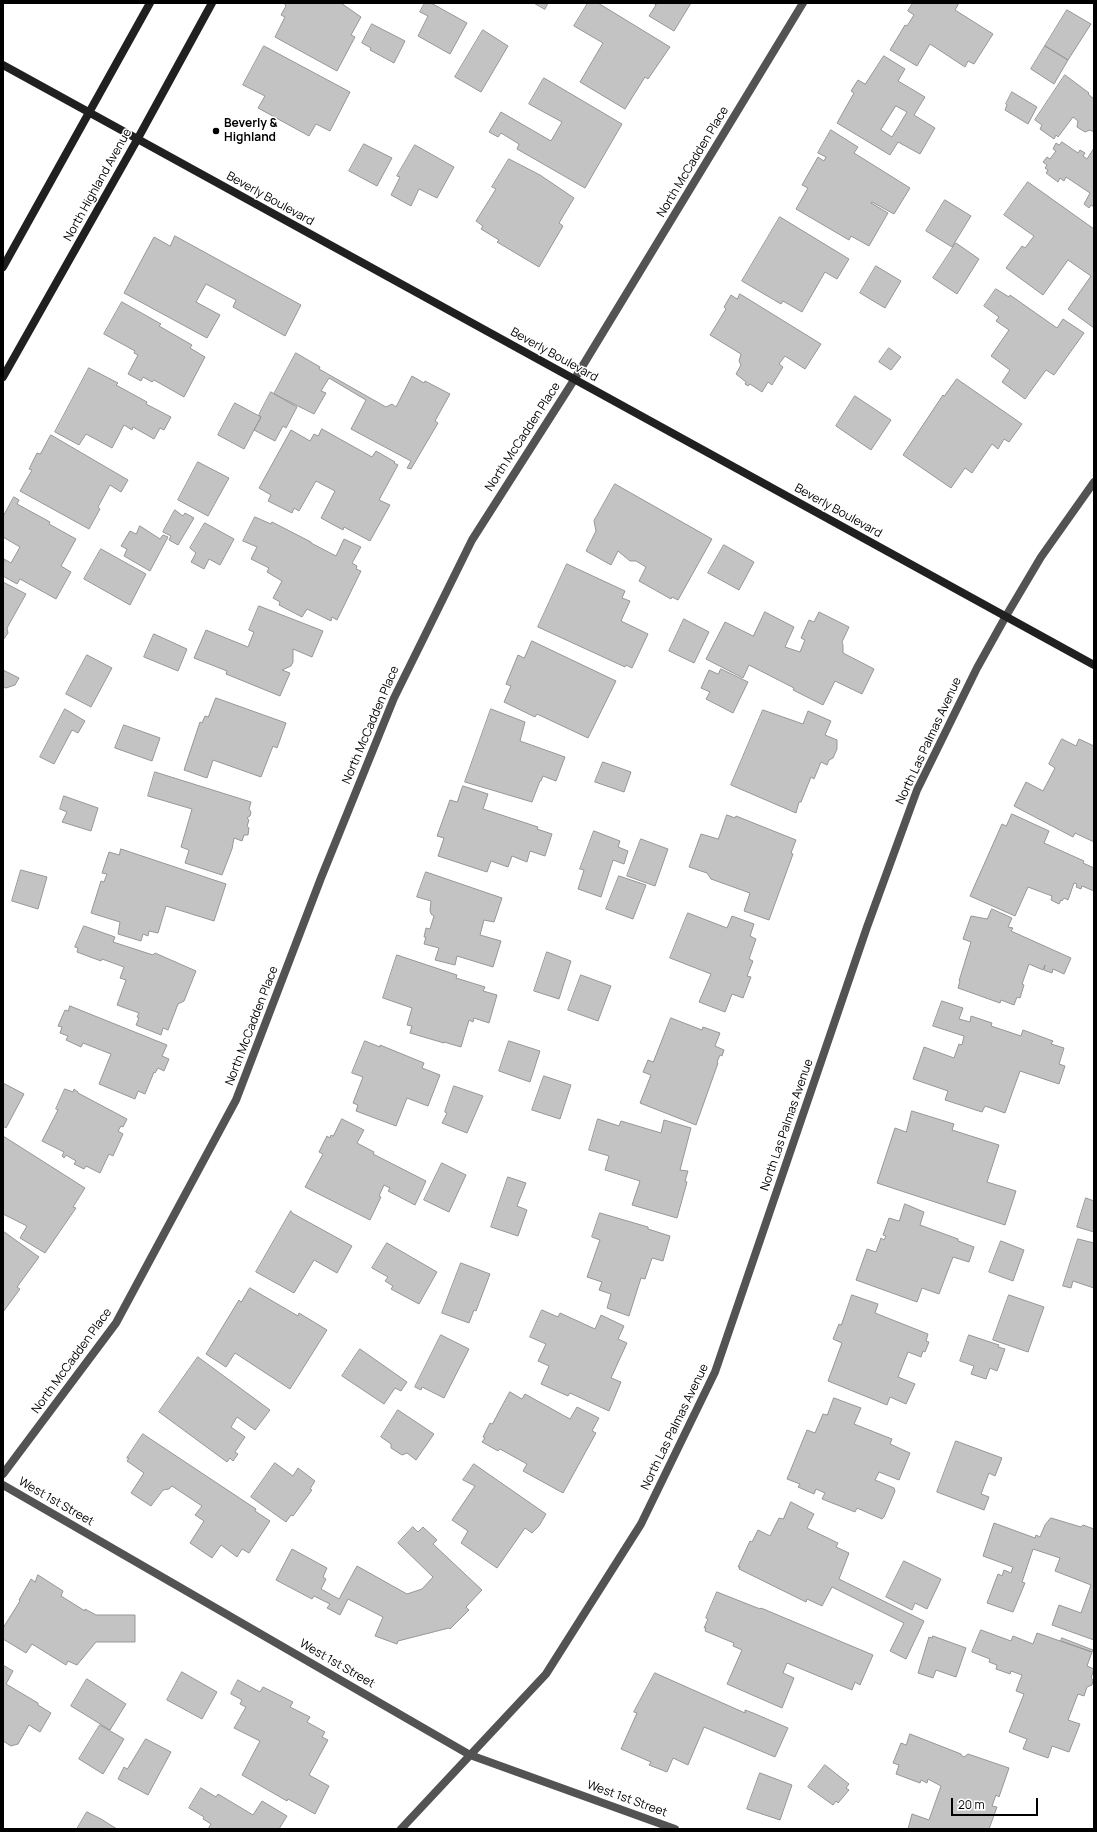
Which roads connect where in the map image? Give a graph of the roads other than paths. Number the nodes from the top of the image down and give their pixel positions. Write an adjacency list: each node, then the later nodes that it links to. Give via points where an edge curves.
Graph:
1 (150, 3): 5 (main road)
2 (212, 3): 6 (main road, North Highland Avenue)
3 (803, 3): 9 (street, North McCadden Place)
4 (3, 65): 5 (main road, Beverly Boulevard)
5 (89, 113): 6 (main road, Beverly Boulevard); 7 (main road)
6 (137, 140): 8 (main road, North Highland Avenue); 9 (main road, Beverly Boulevard)
7 (3, 267)
8 (3, 377)
9 (574, 380): 11 (main road, Beverly Boulevard); 13 (street, North McCadden Place, via 472,540 394,698 321,878 236,1100 116,1323)
10 (1094, 482): 11 (street, North Las Palmas Avenue, via 1040,557)
11 (1006, 616): 12 (main road, Beverly Boulevard); 15 (street, North Las Palmas Avenue, via 977,668 917,790 867,927 715,1372 641,1524 546,1674)
12 (1094, 665)
13 (3, 1474)
14 (3, 1485): 15 (street, West 1st Street)
15 (470, 1755): 16 (street, North Las Palmas Avenue); 17 (street, West 1st Street)
16 (401, 1829)
17 (675, 1829)

